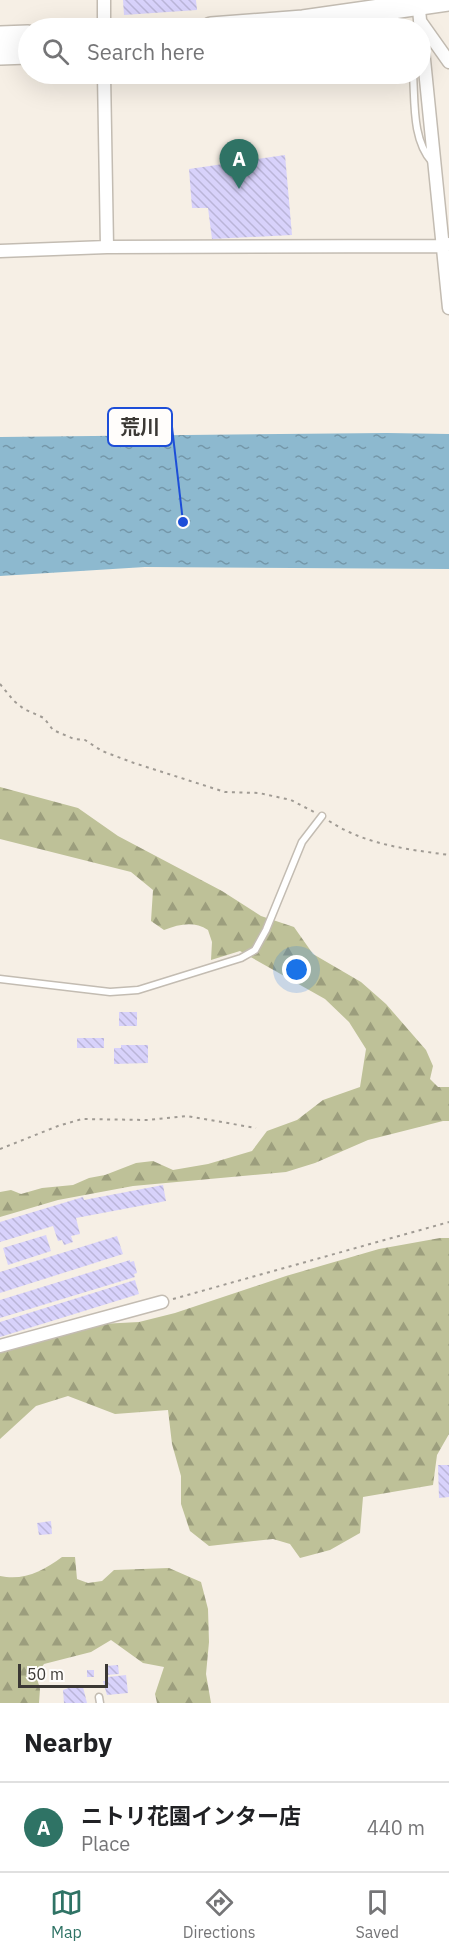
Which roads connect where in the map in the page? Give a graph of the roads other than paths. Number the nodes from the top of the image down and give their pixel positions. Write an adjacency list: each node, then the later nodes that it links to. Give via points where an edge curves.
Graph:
1 (104, 0): 5 (street)
2 (449, 0): 3 (highway)
3 (419, 9): 4 (highway); 6 (highway); 7 (highway)
4 (449, 15)
5 (104, 18)
6 (332, 18)
7 (391, 18)
8 (431, 30): 13 (street)
9 (18, 36): 10 (highway)
10 (0, 37)
11 (18, 53): 12 (highway)
12 (0, 54)
13 (449, 62)
14 (104, 84): 19 (street)
15 (414, 84): 17 (lane, via 419,139 423,153)
16 (426, 84): 17 (street)
17 (434, 164): 18 (street)
18 (446, 245): 19 (street); 21 (street)
19 (107, 247): 20 (street)
20 (0, 251)
21 (449, 308)
22 (322, 816): 23 (lane, via 302,842 255,950 240,958 138,990 110,992)
23 (0, 979)
24 (162, 1302): 25 (street)
25 (0, 1346)

